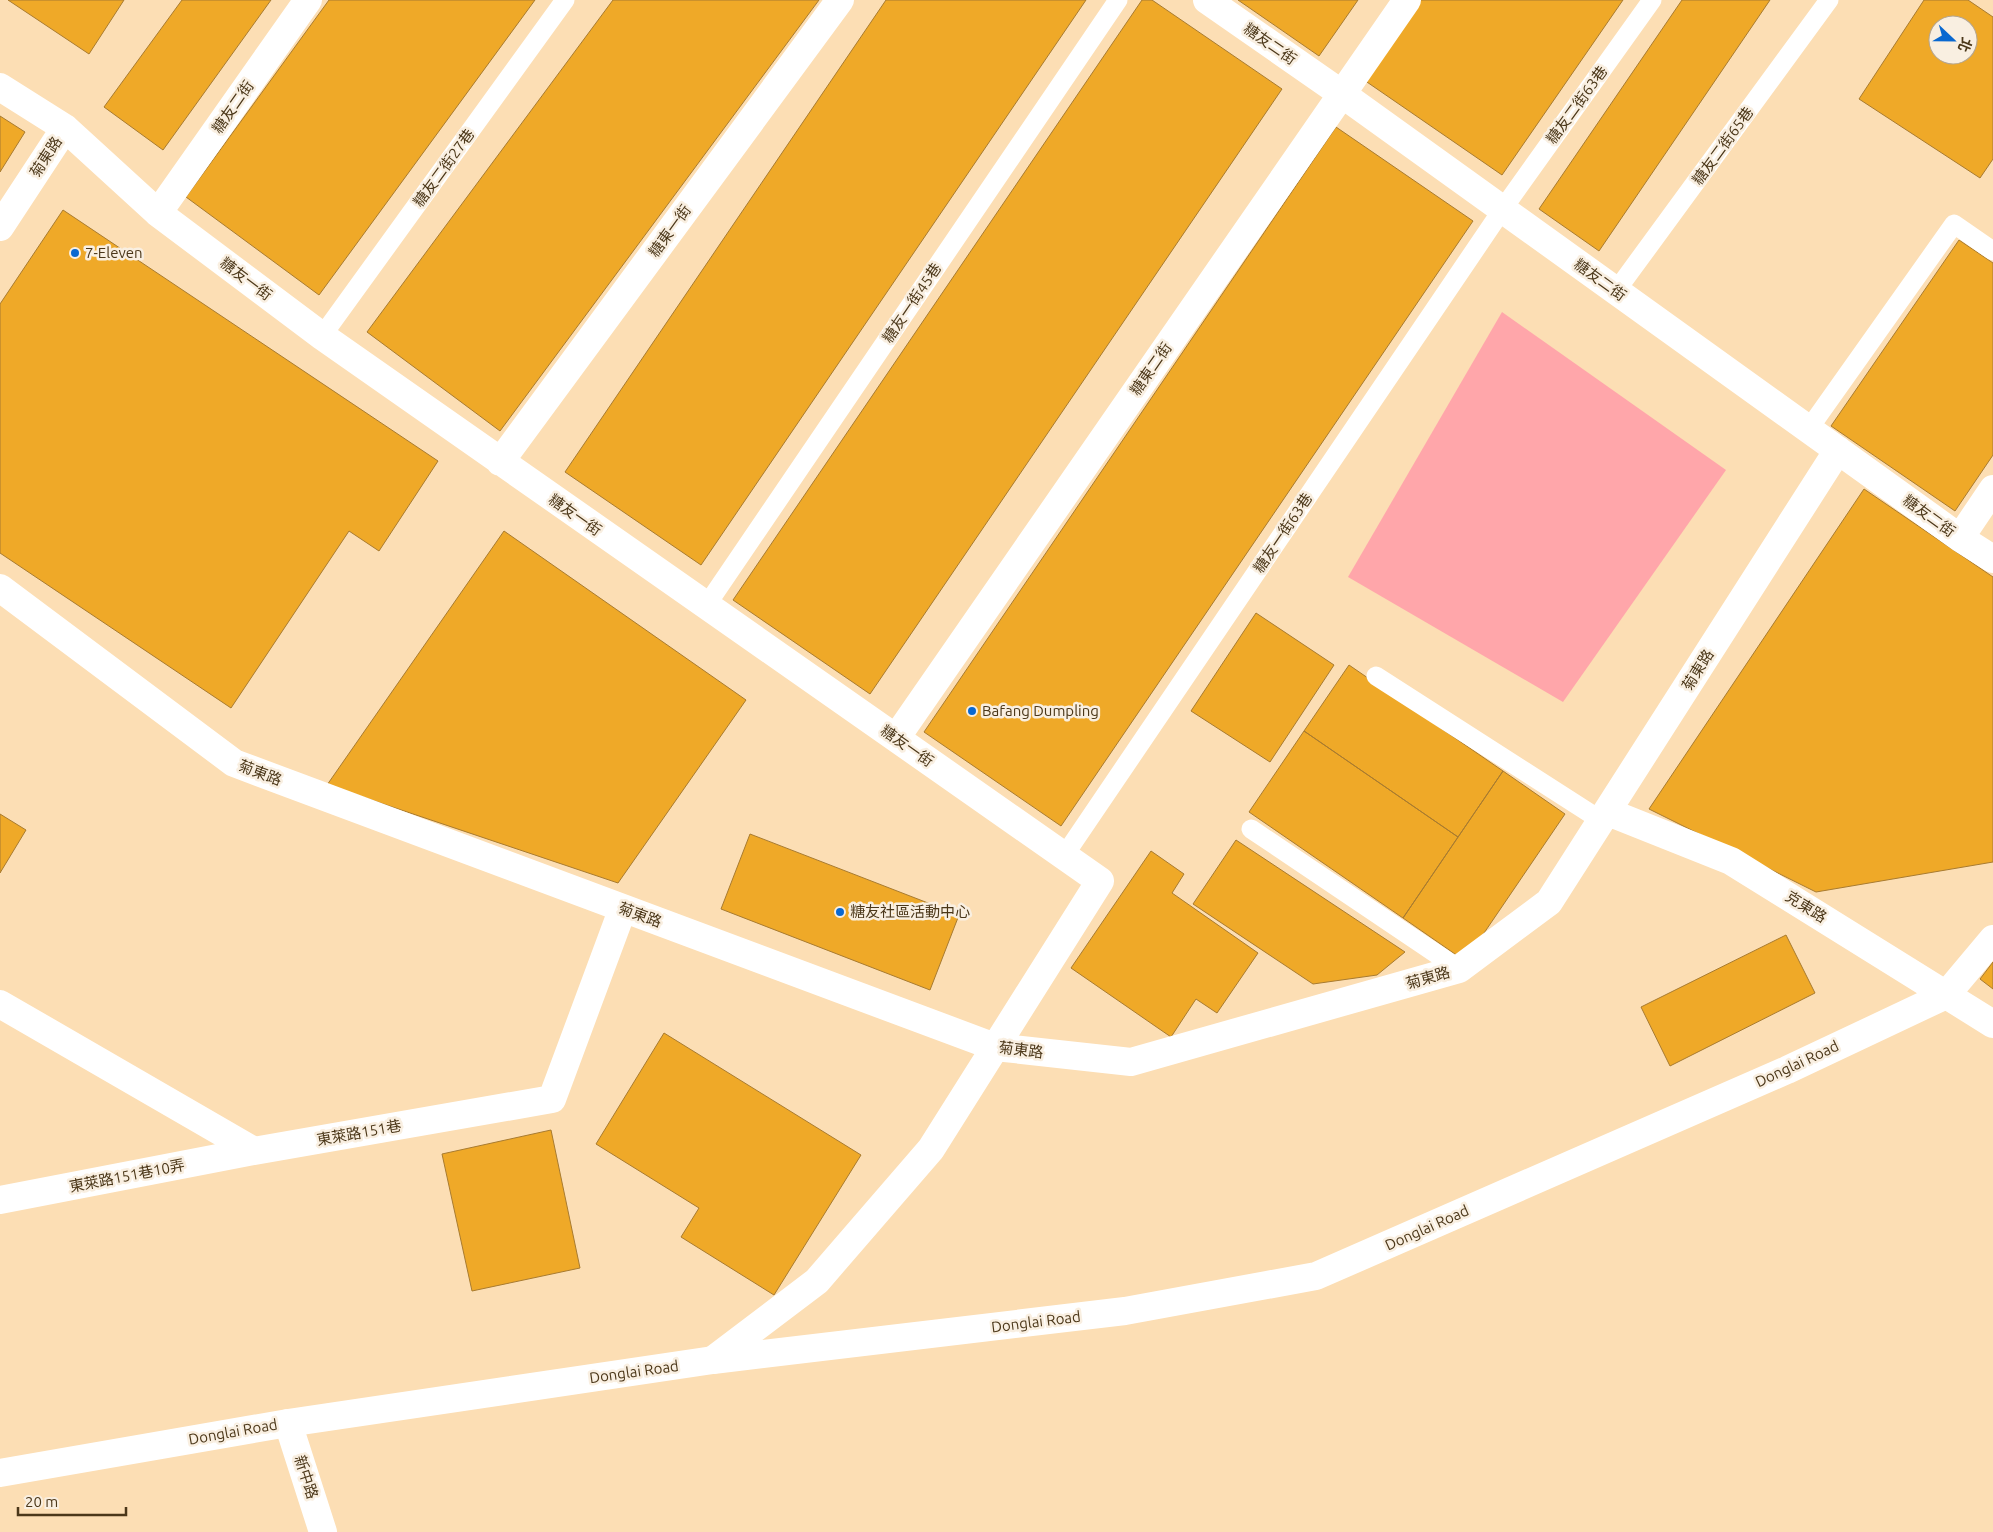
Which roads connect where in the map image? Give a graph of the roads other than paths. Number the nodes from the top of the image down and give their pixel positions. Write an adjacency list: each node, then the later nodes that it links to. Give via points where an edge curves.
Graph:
1 (308, 0): 13 (street, 糖友二街)
2 (565, 0): 17 (lane, 糖友二街27巷)
3 (840, 0): 20 (street, 糖東一街)
4 (1118, 0): 25 (lane, 糖友一街45巷)
5 (1207, 0): 10 (street, 糖友二街)
6 (1407, 0): 10 (street, 糖東二街)
7 (1652, 0): 12 (lane, 糖友二街63巷)
8 (1829, 0): 16 (lane, 糖友二街65巷)
9 (0, 86): 11 (street, 菊東路)
10 (1342, 94): 12 (street, 糖友二街); 27 (street, 糖東二街)
11 (65, 128): 13 (street, 糖友一街); 14 (street, 菊東路)
12 (1502, 210): 16 (street, 糖友二街); 30 (lane, 糖友一街63巷)
13 (158, 213): 17 (street, 糖友一街)
14 (0, 227)
15 (1993, 251): 18 (lane, via 1954,224)
16 (1616, 291): 18 (street, 糖友二街)
17 (322, 336): 20 (street, 糖友一街)
18 (1808, 430): 19 (street, 糖友二街)
19 (1838, 450): 22 (street, 糖友二街); 28 (street, 菊東路)
20 (500, 462): 25 (street, 糖友一街)
21 (1993, 490): 22 (street)
22 (1960, 538): 23 (street, 糖友二街)
23 (1993, 559)
24 (0, 588): 31 (street, 菊東路, via 234,763)
25 (706, 606): 27 (street, 糖友一街)
26 (1376, 676): 28 (lane)
27 (896, 738): 30 (street, 糖友一街)
28 (1605, 816): 33 (street, 菊東路, via 1549,902); 34 (street, 克東路, via 1731,860)
29 (1251, 829): 33 (lane)
30 (1064, 856): 37 (street, 糖友一街, via 1100,881)
31 (622, 908): 37 (street, 菊東路); 38 (street, 東萊路151巷, via 552,1099)
32 (1993, 939): 34 (street, Donglai Road)
33 (1459, 969): 37 (street, 菊東路, via 1131,1062)
34 (1946, 995): 36 (street, 克東路); 40 (street, Donglai Road, via 1787,1070 1316,1276 1125,1311)
35 (0, 1004): 38 (street)
36 (1993, 1024)
37 (995, 1048): 40 (street, via 931,1149 818,1281)
38 (254, 1151): 39 (street, 東萊路151巷10弄)
39 (0, 1200)
40 (713, 1360): 41 (street, Donglai Road)
41 (288, 1422): 42 (street, Donglai Road); 43 (street, 新中路)
42 (0, 1472)
43 (323, 1532)

